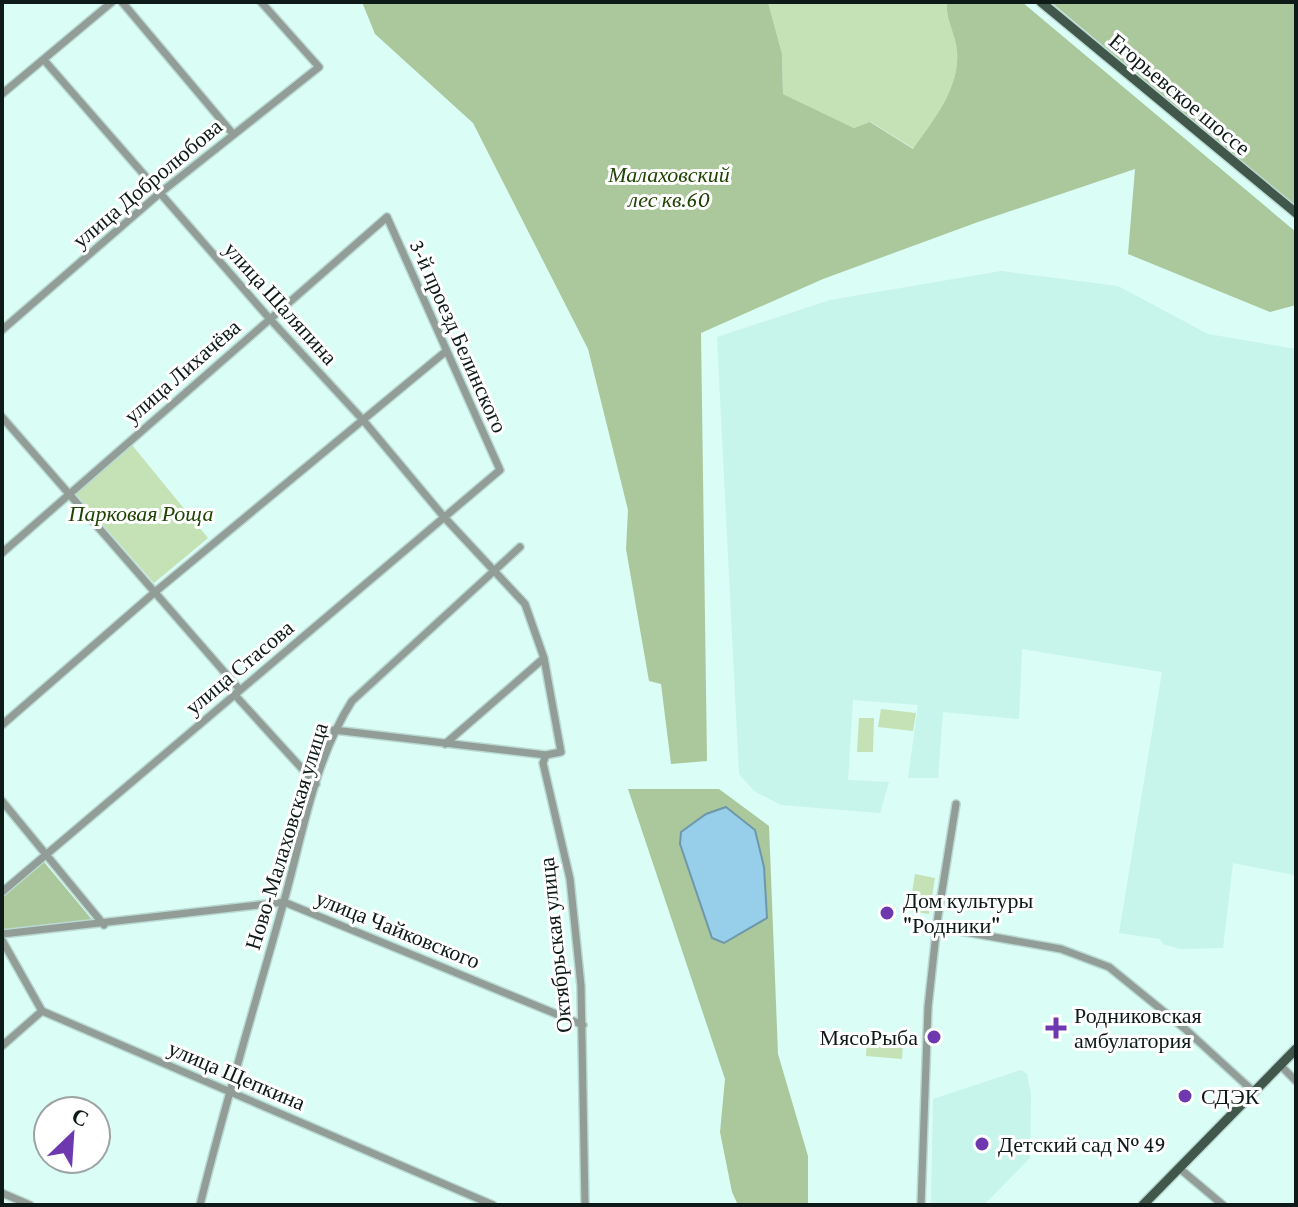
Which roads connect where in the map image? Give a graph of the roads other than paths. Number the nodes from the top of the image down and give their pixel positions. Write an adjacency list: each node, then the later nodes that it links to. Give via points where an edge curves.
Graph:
1 (112, 2): 5 (street)
2 (122, 2): 7 (street)
3 (261, 2): 7 (street, улица Добролюбова, via 319,67)
4 (1041, 2): 9 (main road, Егорьевское шоссе)
5 (44, 60): 6 (street); 8 (street, улица Шаляпина)
6 (2, 94)
7 (233, 134): 8 (street, улица Добролюбова)
8 (160, 193): 11 (street, улица Шаляпина); 12 (street, улица Добролюбова)
9 (1296, 213)
10 (387, 217): 11 (street, улица Лихачёва); 13 (street, 3-й проезд Белинского)
11 (269, 318): 15 (street, улица Шаляпина); 17 (street, улица Лихачёва)
12 (2, 330)
13 (445, 352): 15 (street); 16 (street, 3-й проезд Белинского)
14 (2, 417): 17 (street)
15 (363, 420): 18 (street, улица Шаляпина); 22 (street)
16 (500, 470): 18 (street, улица Стасова)
17 (69, 495): 20 (street, улица Лихачёва); 22 (street)
18 (444, 517): 21 (street, улица Шаляпина); 24 (street, улица Стасова)
19 (520, 547): 21 (street, Ново-Малаховская улица)
20 (2, 553)
21 (494, 569): 23 (street, Октябрьская улица, via 525,604); 26 (street, Ново-Малаховская улица, via 352,701)
22 (155, 592): 24 (street); 25 (street)
23 (544, 658): 27 (street); 28 (street, Октябрьская улица, via 561,752)
24 (237, 692): 29 (street); 32 (street, улица Стасова)
25 (2, 725)
26 (334, 730): 27 (street); 29 (street, Ново-Малаховская улица)
27 (445, 744): 28 (street)
28 (546, 755): 39 (street, Октябрьская улица, via 543,763 570,879)
29 (316, 784): 34 (street, Ново-Малаховская улица)
30 (2, 801): 32 (street)
31 (956, 804): 36 (street)
32 (46, 855): 33 (street, улица Стасова); 35 (street)
33 (2, 892)
34 (284, 902): 35 (street, улица Чайковского); 39 (street, улица Чайковского); 44 (street, Ново-Малаховская улица)
35 (104, 925): 37 (street, улица Чайковского)
36 (937, 927): 45 (street, via 1061,949 1109,967); 52 (street, via 928,1007)
37 (2, 937): 38 (street)
38 (42, 1011): 40 (street); 44 (street, улица Щепкина)
39 (583, 1025): 51 (street, Октябрьская улица)
40 (2, 1046)
41 (1296, 1049): 42 (main road)
42 (1280, 1065): 43 (street); 45 (main road)
43 (1296, 1081)
44 (228, 1091): 49 (street, Ново-Малаховская улица); 50 (street, улица Щепкина)
45 (1254, 1092): 46 (main road)
46 (1179, 1168): 53 (main road); 54 (street)
47 (2, 1193): 48 (street)
48 (30, 1205)
49 (200, 1205)
50 (493, 1205)
51 (585, 1205)
52 (921, 1205)
53 (1143, 1205)
54 (1223, 1205)

